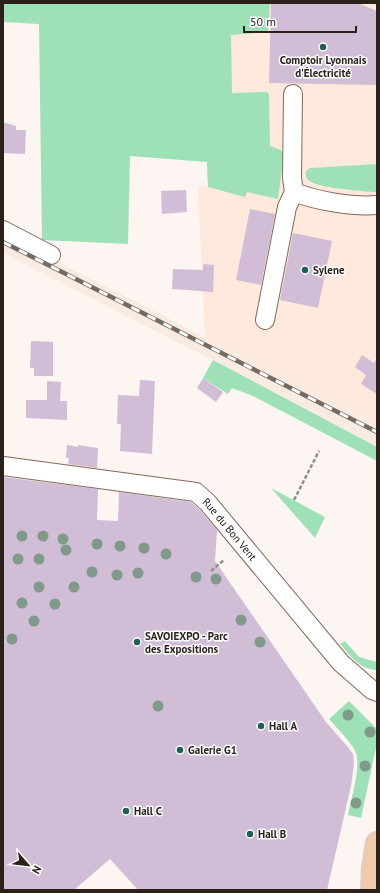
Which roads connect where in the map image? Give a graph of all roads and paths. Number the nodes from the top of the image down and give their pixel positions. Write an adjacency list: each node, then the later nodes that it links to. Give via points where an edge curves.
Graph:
1 (293, 94): 2 (street)
2 (294, 192): 3 (street, via 309,198 364,206); 6 (street, via 287,208)
3 (377, 205)
4 (3, 230): 5 (street)
5 (51, 254)
6 (265, 320)
7 (319, 451): 9 (path)
8 (3, 466): 12 (street, Rue du Bon Vent, via 196,492 208,503 341,663)
9 (294, 500)
10 (224, 560): 11 (path)
11 (211, 571)
12 (377, 692)
13 (377, 843): 14 (main road)
14 (375, 868): 15 (main road)
15 (372, 890)

